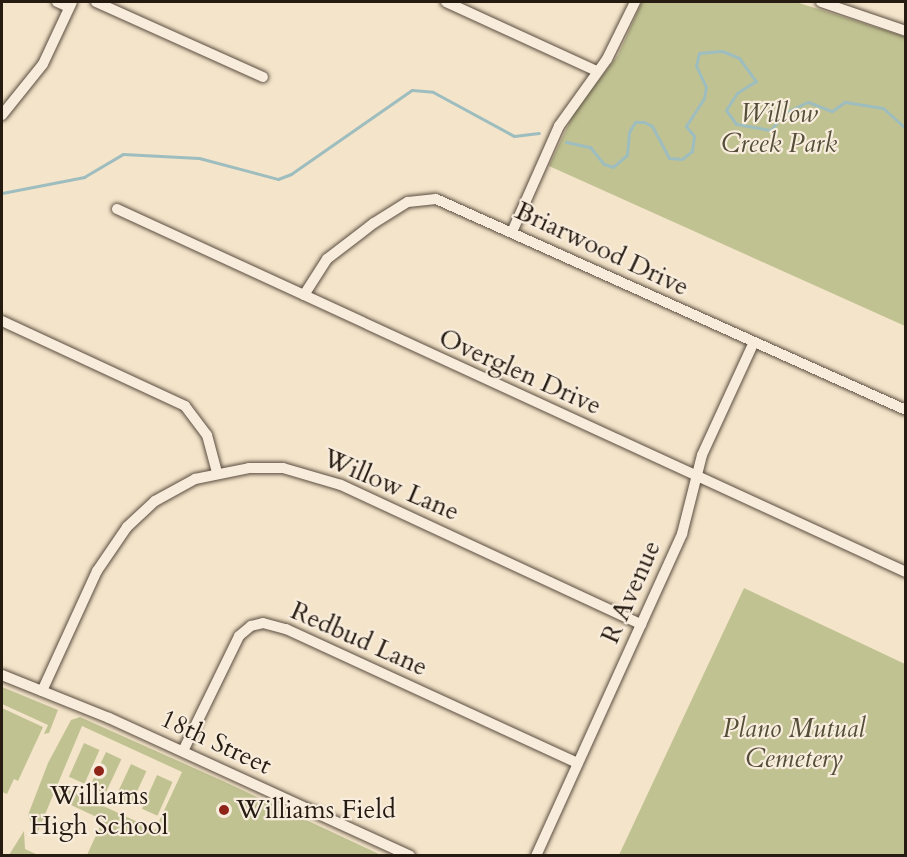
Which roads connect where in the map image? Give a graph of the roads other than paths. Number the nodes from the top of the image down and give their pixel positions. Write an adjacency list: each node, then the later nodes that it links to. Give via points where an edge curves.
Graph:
1 (57, 2): 7 (street)
2 (96, 2): 10 (street)
3 (446, 2): 9 (street)
4 (635, 2): 9 (street, via 615,45)
5 (821, 2): 6 (street)
6 (833, 3): 8 (street)
7 (71, 4): 11 (street, via 43,64)
8 (906, 31)
9 (597, 70): 13 (street, via 559,126)
10 (263, 77)
11 (2, 116)
12 (117, 209): 14 (street, Overglen Drive)
13 (512, 232): 14 (street, Briarwood Drive, via 442,200 419,198 381,219 327,259); 16 (street, Briarwood Drive)
14 (304, 295): 19 (street, Overglen Drive)
15 (2, 321): 18 (street, via 185,406 207,435)
16 (753, 342): 17 (street, Briarwood Drive); 19 (street, R Avenue)
17 (906, 410)
18 (217, 472): 21 (street, Willow Lane, via 275,467 324,478); 23 (street, Willow Lane, via 155,501 109,548)
19 (696, 475): 20 (street, Overglen Drive); 21 (street, R Avenue, via 682,534)
20 (906, 572)
21 (642, 624): 25 (street, R Avenue)
22 (2, 675): 23 (street, 18th Street)
23 (42, 691): 24 (street, 18th Street)
24 (183, 751): 25 (street, Redbud Lane, via 239,636 251,626 263,623 286,629); 26 (street, 18th Street)
25 (578, 763): 27 (street, R Avenue)
26 (410, 855)
27 (536, 855)

